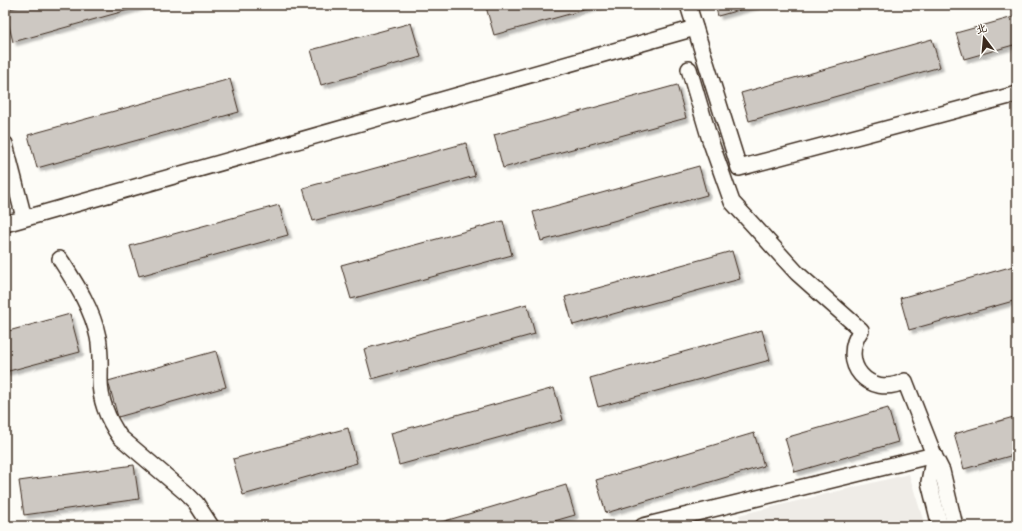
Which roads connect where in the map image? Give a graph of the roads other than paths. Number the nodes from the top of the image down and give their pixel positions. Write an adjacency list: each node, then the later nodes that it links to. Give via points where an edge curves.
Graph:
1 (688, 5): 2 (street)
2 (695, 28): 4 (street, via 739,168); 6 (street)
3 (689, 69): 9 (street, via 732,202 797,273 861,330 853,345 852,354 862,377 883,387 905,381)
4 (1017, 94)
5 (5, 144): 6 (street)
6 (24, 218): 7 (street)
7 (5, 224)
8 (60, 259): 10 (street, via 85,299 94,320 100,352 101,396 114,429 186,493)
9 (934, 455): 11 (street); 12 (street, via 929,482); 13 (street, via 942,471)
10 (211, 526)
11 (643, 526)
12 (940, 526)
13 (955, 526)

